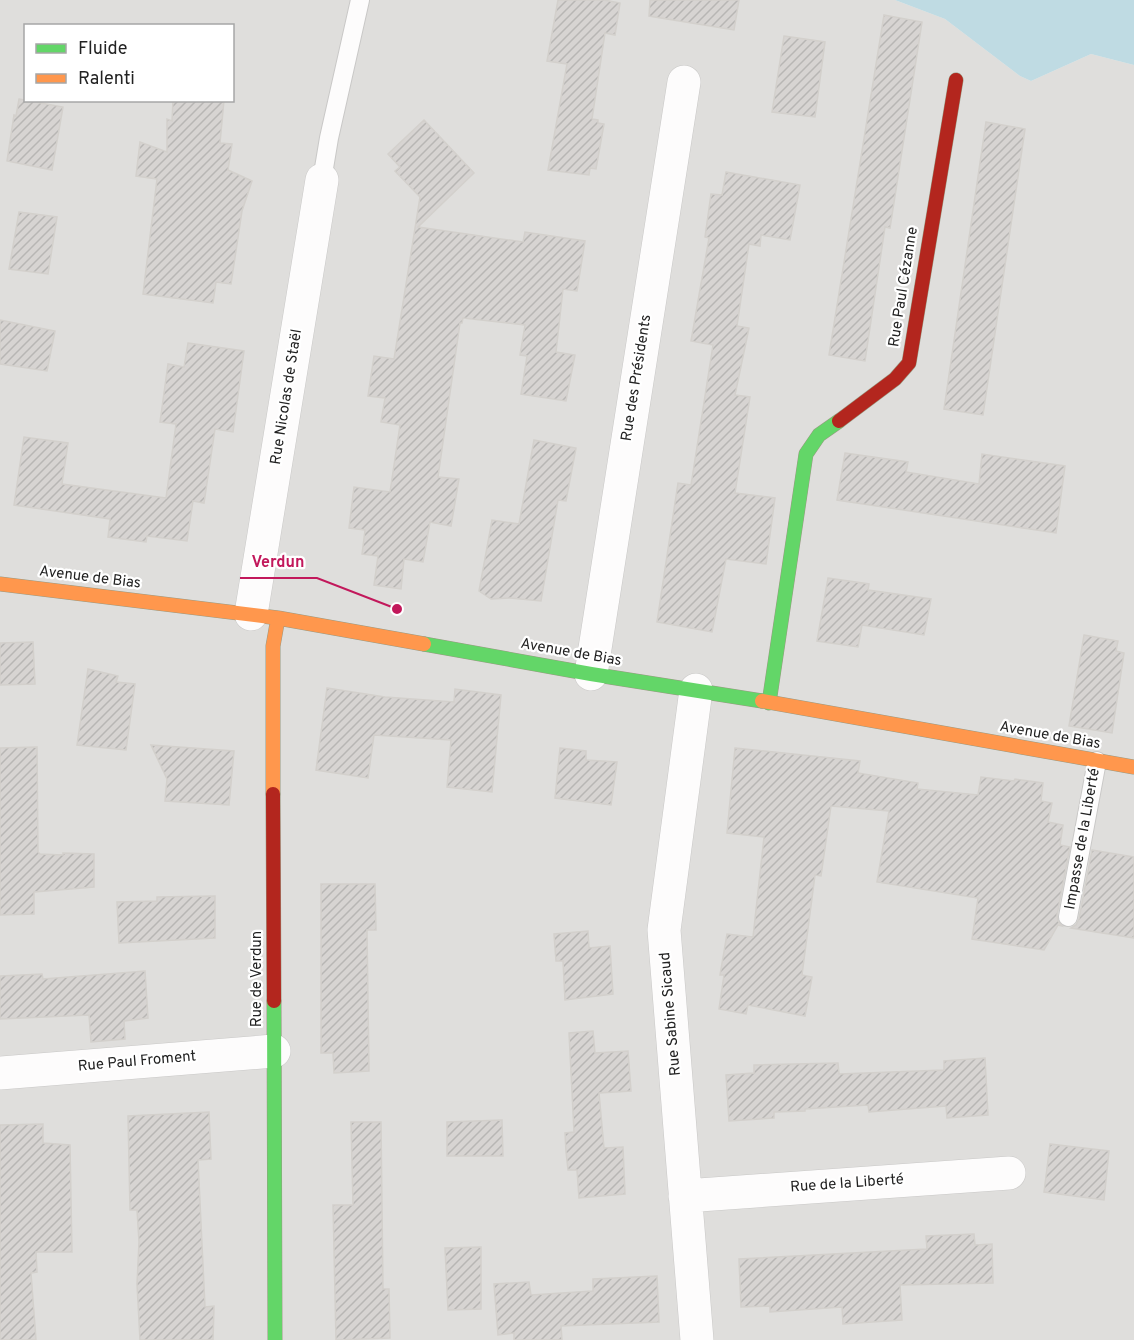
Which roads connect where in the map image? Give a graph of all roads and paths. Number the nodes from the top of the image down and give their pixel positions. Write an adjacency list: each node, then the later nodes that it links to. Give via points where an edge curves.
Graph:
1 (360, 0): 4 (lane)
2 (956, 80): 9 (street, Rue Paul Cézanne, via 909,363 895,379 819,435 806,454)
3 (684, 82): 7 (street, Rue des Présidents)
4 (322, 180): 6 (street, Rue Nicolas de Staël)
5 (0, 584): 6 (street, Avenue de Bias)
6 (265, 616): 7 (street, Avenue de Bias); 13 (street, Rue de Verdun, via 273,646)
7 (591, 674): 8 (street, Avenue de Bias)
8 (696, 690): 9 (street, Avenue de Bias); 16 (street, Rue Sabine Sicaud, via 664,930)
9 (769, 703): 10 (street, Avenue de Bias)
10 (1097, 761): 11 (street, Avenue de Bias); 12 (lane, Impasse de la Liberté)
11 (1134, 767)
12 (1068, 917)
13 (274, 1051): 14 (street, Rue Paul Froment); 17 (street, Rue de Verdun)
14 (0, 1072)
15 (1009, 1173): 16 (street, Rue de la Liberté)
16 (685, 1196): 18 (street, Rue Sabine Sicaud)
17 (275, 1340)
18 (697, 1340)

